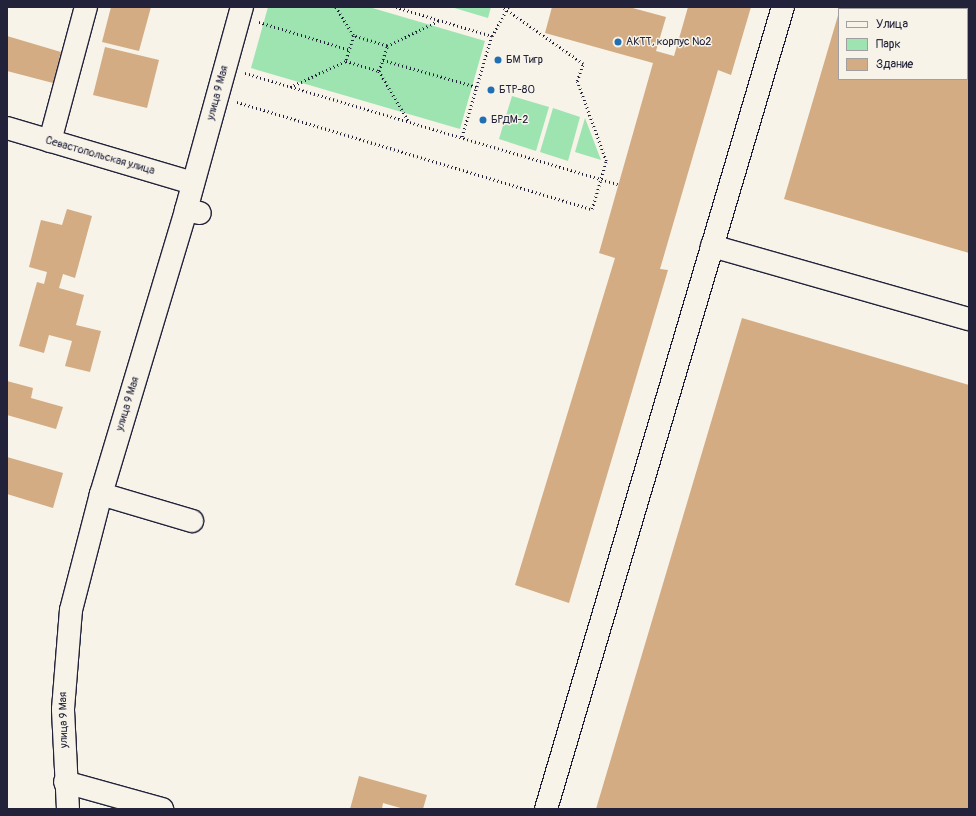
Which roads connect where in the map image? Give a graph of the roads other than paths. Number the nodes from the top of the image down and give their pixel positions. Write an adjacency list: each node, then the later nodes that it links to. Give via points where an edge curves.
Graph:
1 (86, 7): 5 (main road)
2 (242, 7): 6 (main road, улица 9 Мая)
3 (783, 7): 7 (main road)
4 (7, 128): 5 (main road, Севастопольская улица)
5 (50, 141): 6 (main road, Севастопольская улица)
6 (193, 183): 9 (main road, улица 9 Мая, via 193,212)
7 (712, 246): 8 (main road); 14 (main road)
8 (969, 319)
9 (102, 494): 10 (main road); 11 (main road, улица 9 Мая, via 71,610 63,709)
10 (192, 521)
11 (65, 782): 12 (main road, улица 9 Мая); 13 (main road)
12 (68, 809)
13 (162, 809)
14 (546, 809)

